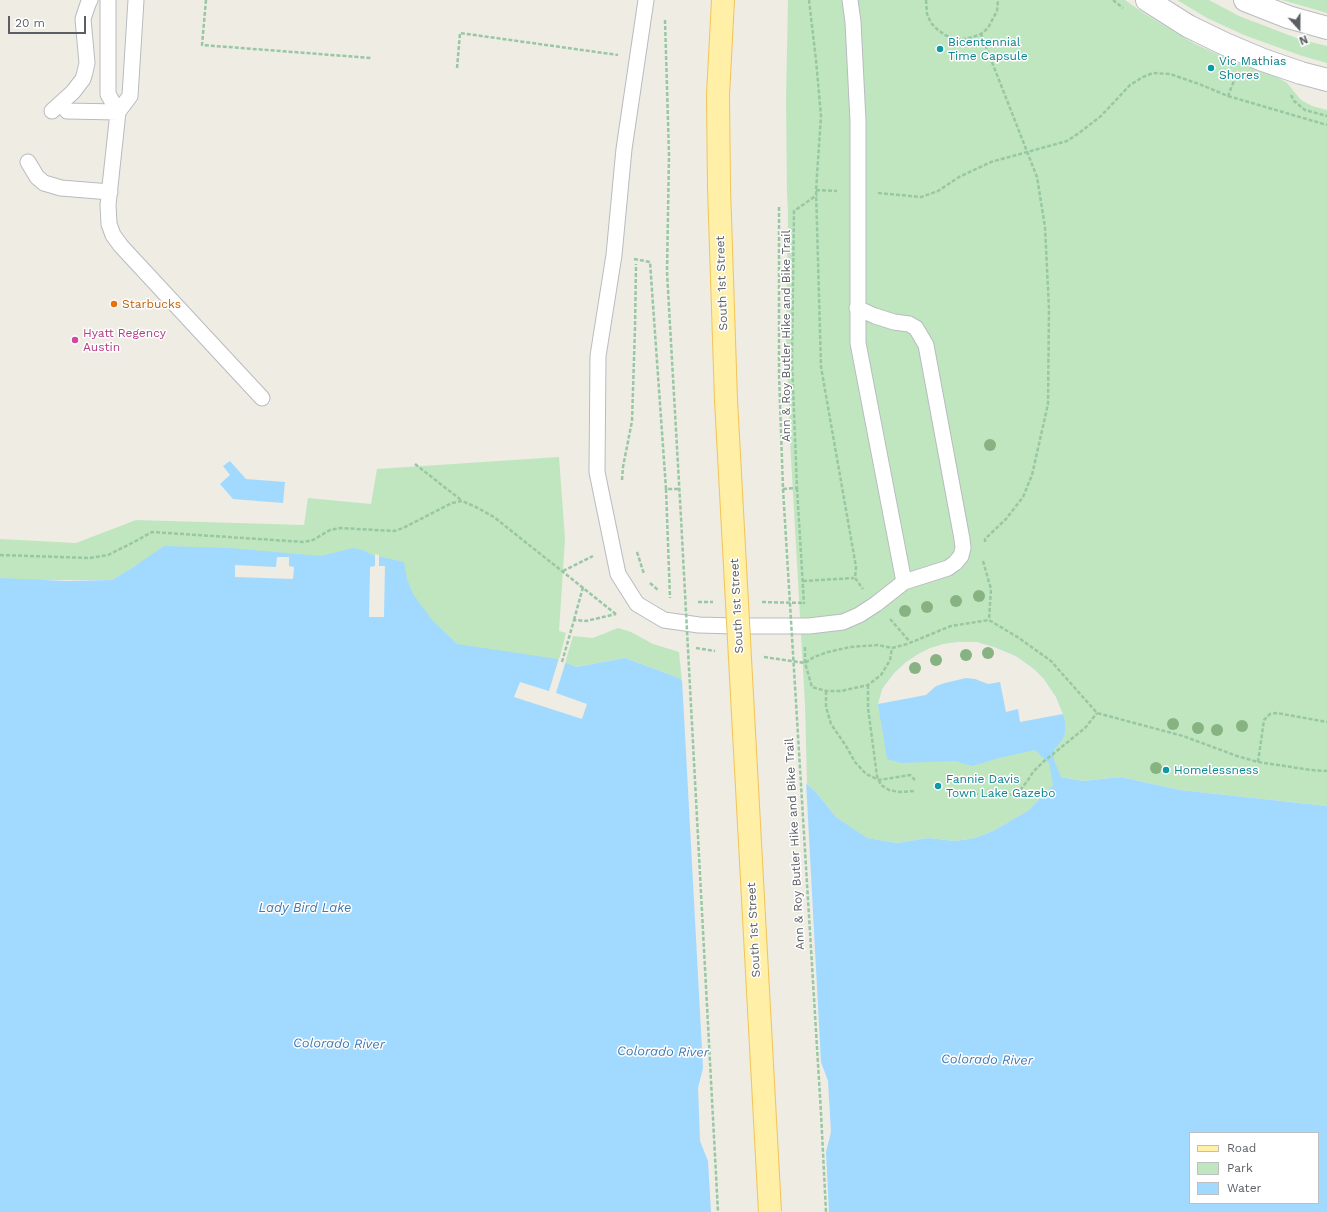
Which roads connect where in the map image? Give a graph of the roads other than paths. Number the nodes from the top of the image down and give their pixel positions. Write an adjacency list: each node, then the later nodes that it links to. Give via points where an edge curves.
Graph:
1 (90, 0): 11 (lane, via 83,19 87,63 85,72 73,92)
2 (108, 0): 13 (lane, via 108,94)
3 (136, 0): 13 (lane, via 130,96)
4 (646, 0): 18 (lane, via 624,149 614,255 598,356 597,472 618,574 637,604 664,620 734,626 809,626 843,622 860,615)
5 (723, 0): 19 (main road, South 1st Street, bridge, via 718,96 726,400)
6 (850, 0): 16 (lane, via 858,121)
7 (1147, 0): 10 (street, via 1188,26 1225,44 1263,60)
8 (1245, 0): 9 (street, via 1288,17)
9 (1327, 28)
10 (1327, 80)
11 (52, 111)
12 (67, 112): 13 (lane)
13 (118, 112): 15 (lane)
14 (28, 162): 15 (lane, via 44,183 61,188)
15 (110, 192): 17 (lane, via 109,224 121,246)
16 (857, 308): 18 (lane, via 858,344); 18 (lane, via 894,322 909,324 916,328 926,345 962,539 961,556 955,563 948,568)
17 (262, 398)
18 (904, 582)
19 (770, 1212)

